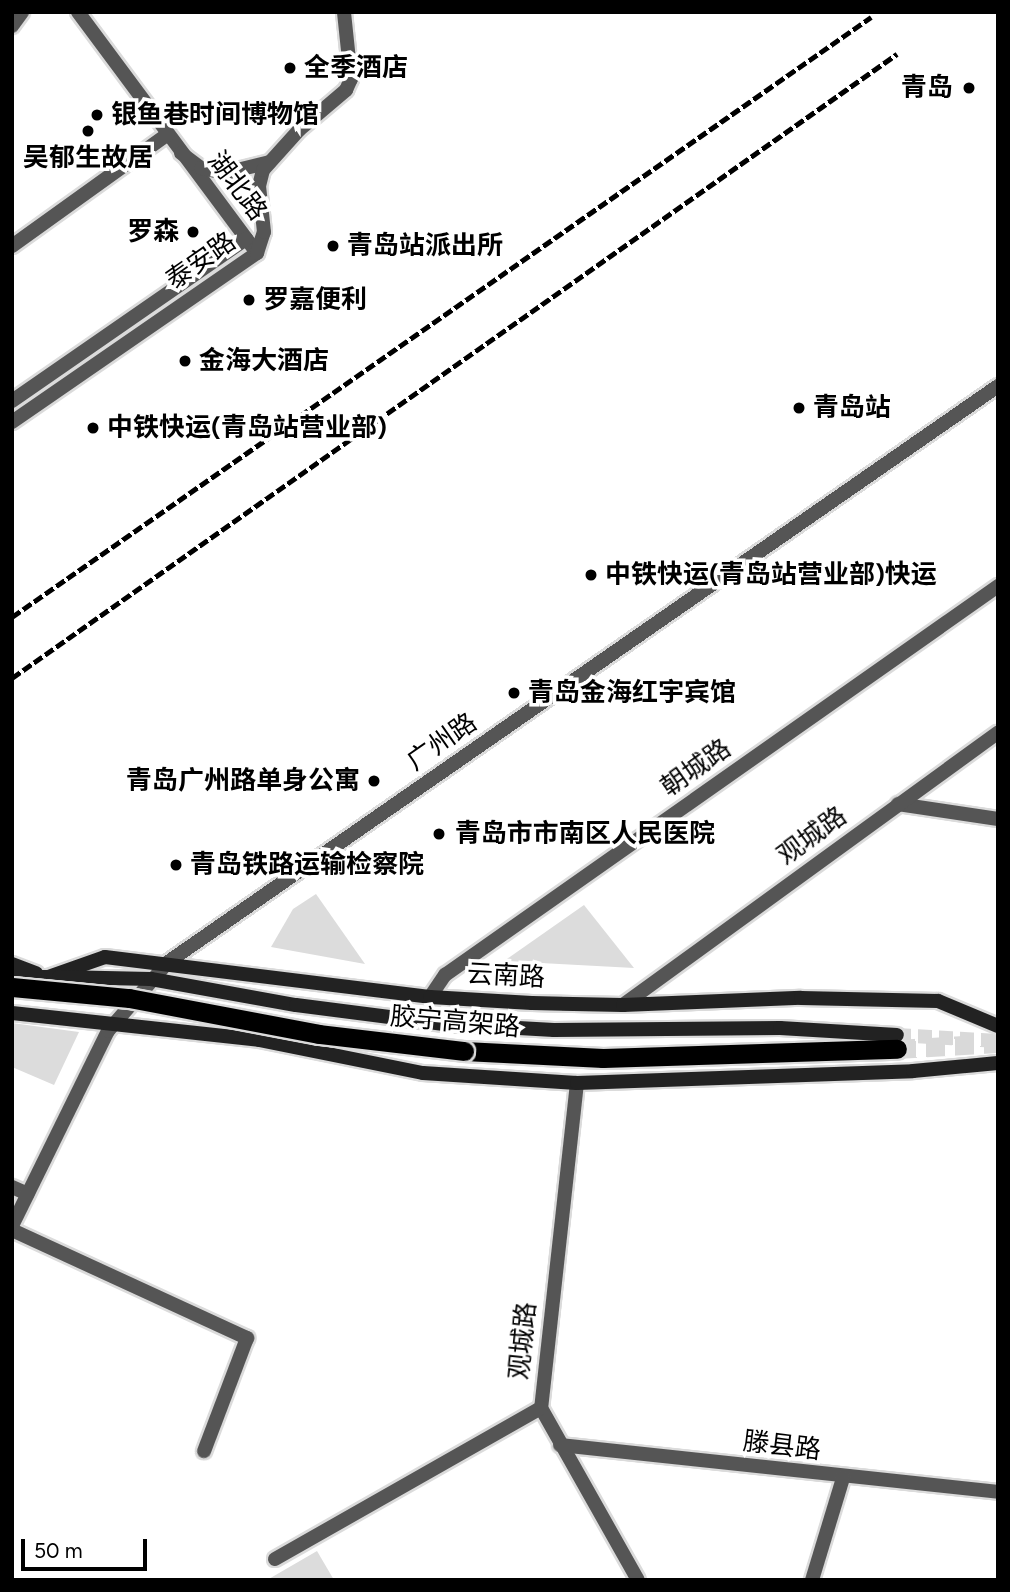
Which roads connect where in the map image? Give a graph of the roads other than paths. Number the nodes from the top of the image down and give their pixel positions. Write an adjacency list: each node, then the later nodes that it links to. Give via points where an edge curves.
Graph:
1 (22, 12): 4 (street)
2 (78, 12): 5 (street, 湖北路)
3 (344, 12): 7 (street, 泰安路, via 352,71 346,90)
4 (12, 26)
5 (168, 134): 6 (street, 湖北路); 9 (street)
6 (181, 153): 7 (street, via 201,168 225,173); 8 (street, 湖北路)
7 (270, 162): 10 (street, 泰安路, via 259,186 264,232)
8 (246, 239): 10 (street, 湖北路); 12 (street, 泰安路)
9 (12, 246)
10 (257, 253): 13 (street, 泰安路)
11 (998, 386): 18 (street, 广州路)
12 (12, 401)
13 (12, 422)
14 (998, 586): 24 (street, 朝城路, via 445,975)
15 (998, 733): 16 (street, 观城路)
16 (898, 804): 17 (street); 25 (street, 观城路)
17 (998, 819)
18 (168, 962): 21 (main road, 云南路, via 106,957); 22 (street, 广州路); 24 (main road, 云南路)
19 (12, 964): 21 (main road)
20 (12, 977): 21 (main road, 云南路)
21 (48, 977): 22 (main road)
22 (151, 979): 27 (street, 广州路); 29 (main road, via 296,1005 444,1024 565,1030 780,1028)
23 (12, 986): 29 (highway, 胶宁高架路, bridge, via 129,998 319,1034 464,1051 603,1058)
24 (430, 996): 25 (main road, 云南路)
25 (623, 1005): 28 (main road, 云南路, via 801,998 938,1001)
26 (12, 1013): 27 (main road)
27 (116, 1023): 31 (main road, via 260,1040 424,1073); 33 (street, 广州路)
28 (998, 1026)
29 (897, 1042)
30 (998, 1063): 31 (main road, via 913,1072)
31 (577, 1083): 35 (street, 观城路)
32 (12, 1186): 33 (street)
33 (28, 1194): 34 (street, 广州路)
34 (12, 1228): 37 (street, via 247,1338)
35 (541, 1408): 36 (street, 观城路); 40 (street)
36 (560, 1445): 38 (street, 滕县路); 41 (street, 观城路)
37 (204, 1451)
38 (842, 1478): 39 (street, 滕县路); 42 (street)
39 (998, 1492)
40 (275, 1559)
41 (638, 1580)
42 (812, 1580)

